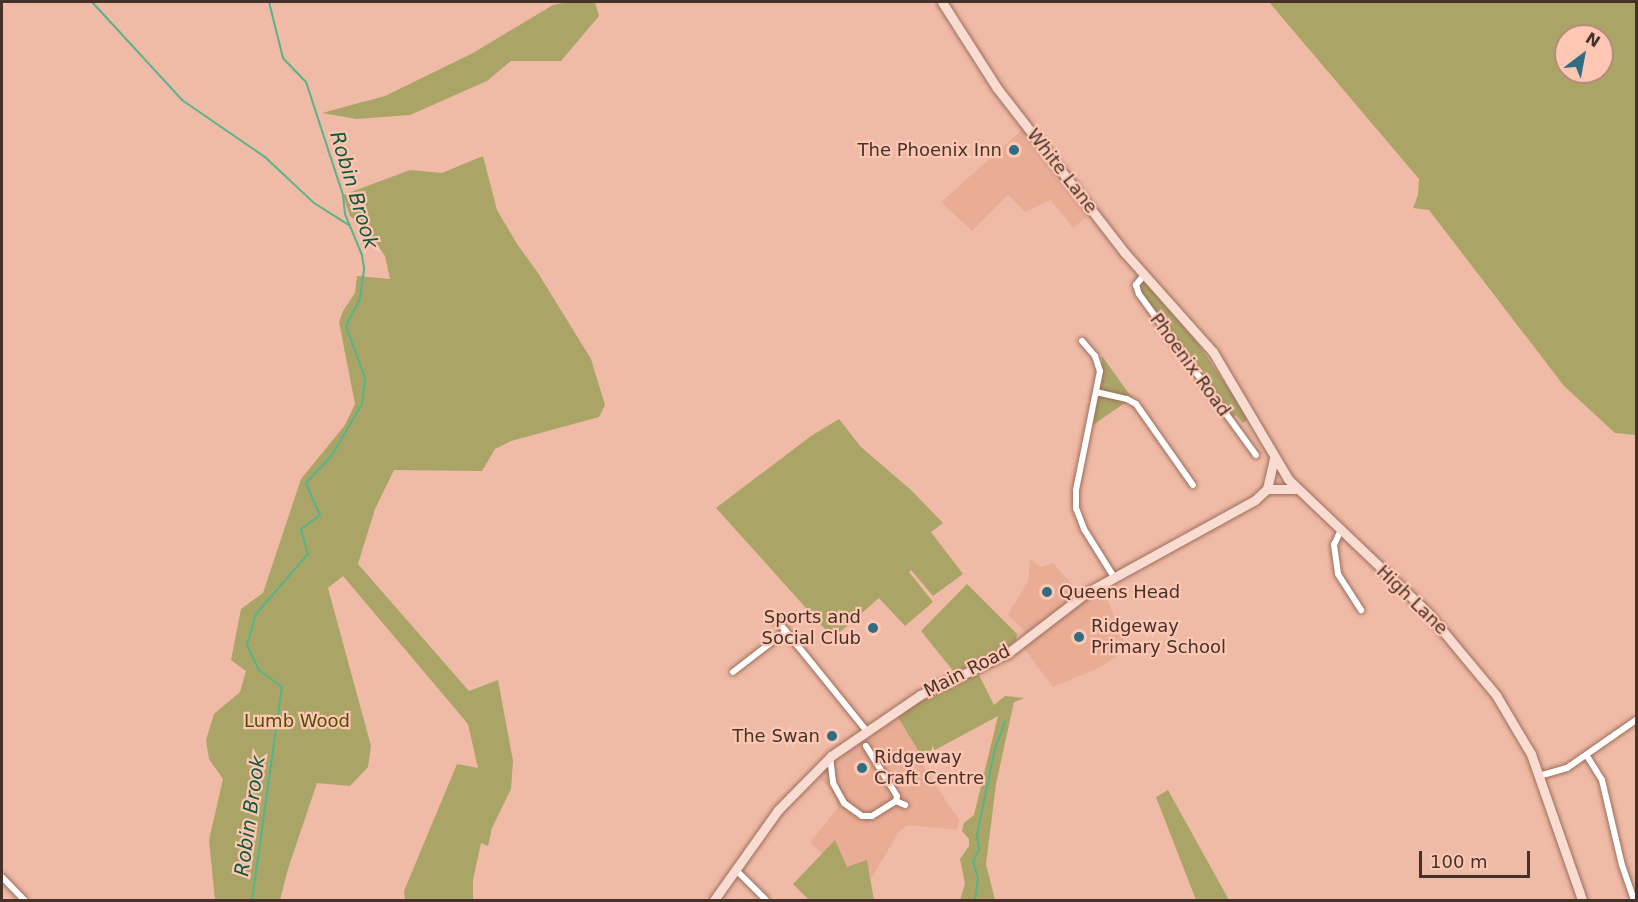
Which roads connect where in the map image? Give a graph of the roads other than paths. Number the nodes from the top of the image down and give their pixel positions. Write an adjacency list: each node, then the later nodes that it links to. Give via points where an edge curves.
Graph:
1 (942, 2): 2 (main road, White Lane, via 998,88)
2 (1144, 275): 3 (main road, White Lane); 6 (street, Phoenix Road, via 1136,285 1139,294)
3 (1194, 330): 7 (main road, High Lane, via 1213,352)
4 (1082, 341): 5 (street, via 1099,363)
5 (1096, 392): 8 (street, via 1136,404); 12 (street, via 1076,490 1076,508)
6 (1256, 455)
7 (1274, 459): 9 (main road); 10 (main road, High Lane)
8 (1193, 485)
9 (1268, 489): 10 (main road); 12 (main road, Main Road, via 1256,500)
10 (1296, 489): 11 (main road, High Lane)
11 (1340, 532): 13 (street, via 1334,545 1338,574); 22 (main road, High Lane, via 1449,635 1513,722)
12 (1114, 577): 18 (main road, Main Road, via 1060,611 1002,657 920,695)
13 (1361, 610)
14 (776, 619): 15 (street)
15 (786, 631): 16 (street); 18 (street)
16 (733, 672)
17 (1636, 720): 20 (street)
18 (866, 730): 21 (main road, Main Road)
19 (866, 746): 23 (street, via 891,783)
20 (1587, 756): 22 (street); 31 (street, via 1602,780)
21 (830, 757): 23 (street, via 833,783 850,809 862,816 872,816); 25 (main road, Main Road, via 778,810)
22 (1539, 776): 30 (main road, High Lane)
23 (896, 801): 24 (street)
24 (905, 805)
25 (736, 870): 28 (main road, Main Road); 29 (street)
26 (2, 877): 27 (street)
27 (24, 900)
28 (714, 900)
29 (766, 900)
30 (1582, 900)
31 (1634, 900)

